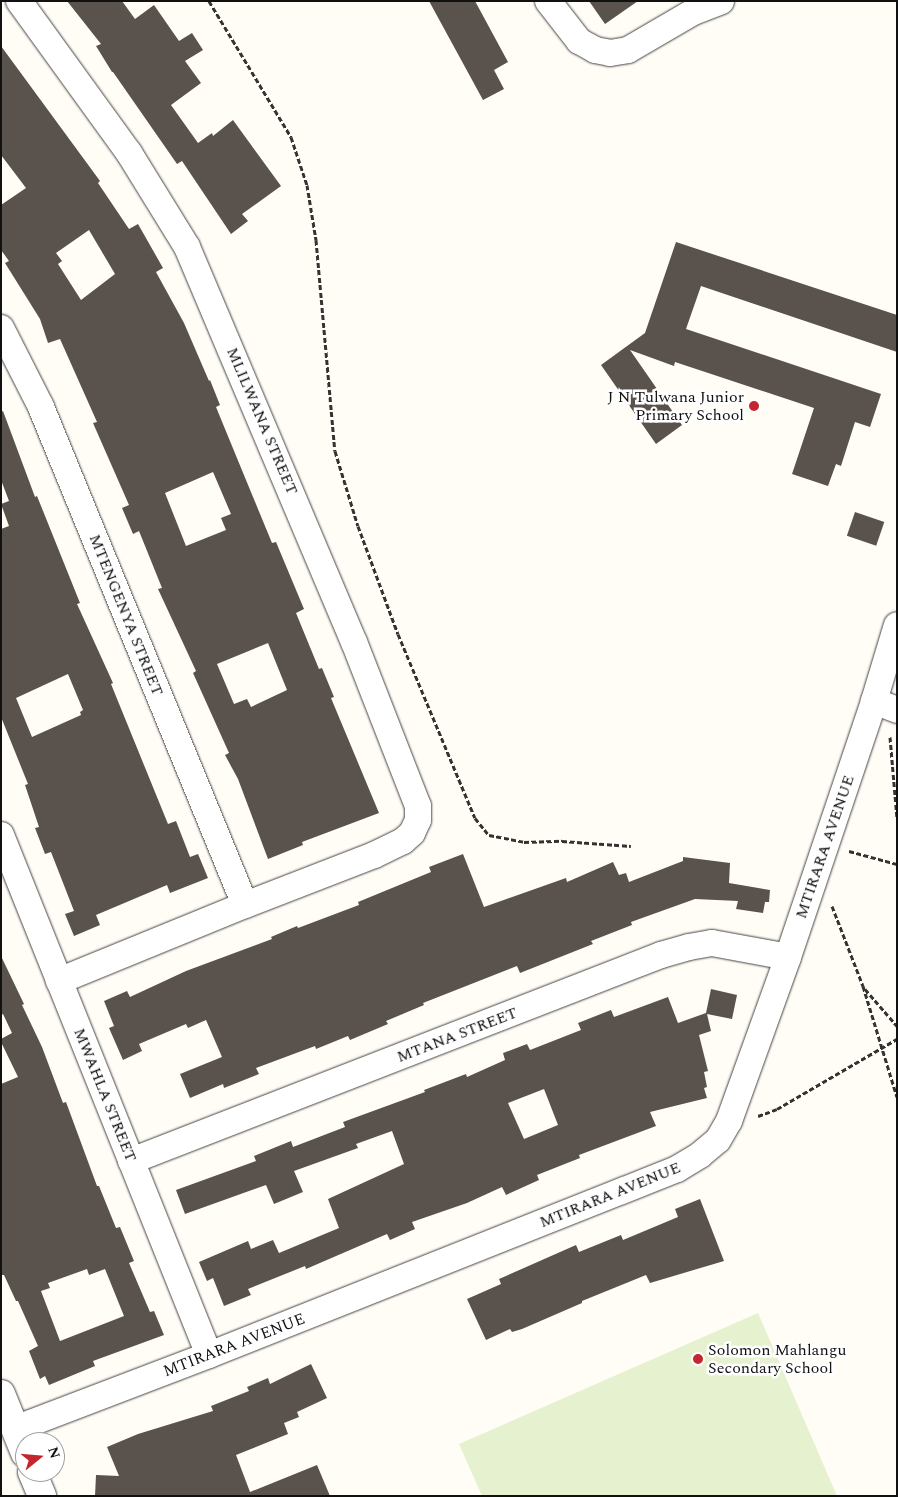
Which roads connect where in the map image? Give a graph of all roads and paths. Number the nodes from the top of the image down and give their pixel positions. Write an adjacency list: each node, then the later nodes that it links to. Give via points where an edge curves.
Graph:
1 (20, 1): 13 (street, MLILWANA STREET, via 130,153 187,247 354,642 418,806 418,820 412,833 403,841)
2 (209, 1): 10 (path, via 290,137 307,185 316,240 335,451 358,526 398,634 475,818 489,835 524,842)
3 (548, 1): 4 (street, via 579,41 595,50 610,53 628,50 693,12)
4 (721, 1)
5 (1, 328): 13 (street, MTENGENYA STREET, via 41,407)
6 (897, 625): 7 (street, MTIRARA AVENUE)
7 (886, 706): 8 (path); 11 (street, MTIRARA AVENUE)
8 (897, 818)
9 (1, 835): 15 (street, MWAHLA STREET)
10 (631, 846)
11 (822, 857): 12 (path); 14 (street, MTIRARA AVENUE); 16 (path)
12 (897, 864)
13 (245, 905): 15 (street, MLILWANA STREET)
14 (788, 957): 21 (street, MTIRARA AVENUE); 22 (street, MTANA STREET, via 712,944 661,955)
15 (59, 981): 22 (street, MWAHLA STREET)
16 (863, 986): 17 (path); 19 (path)
17 (897, 1026)
18 (897, 1039): 19 (path)
19 (882, 1047): 20 (path); 21 (path, via 777,1108 750,1120)
20 (897, 1098)
21 (727, 1125): 23 (street, MTIRARA AVENUE, via 718,1140 677,1170)
22 (131, 1161): 23 (street, MWAHLA STREET)
23 (209, 1355): 26 (street, MTIRARA AVENUE)
24 (1, 1394): 25 (street)
25 (16, 1432)
26 (40, 1432)
27 (36, 1482): 28 (street)
28 (42, 1496)

